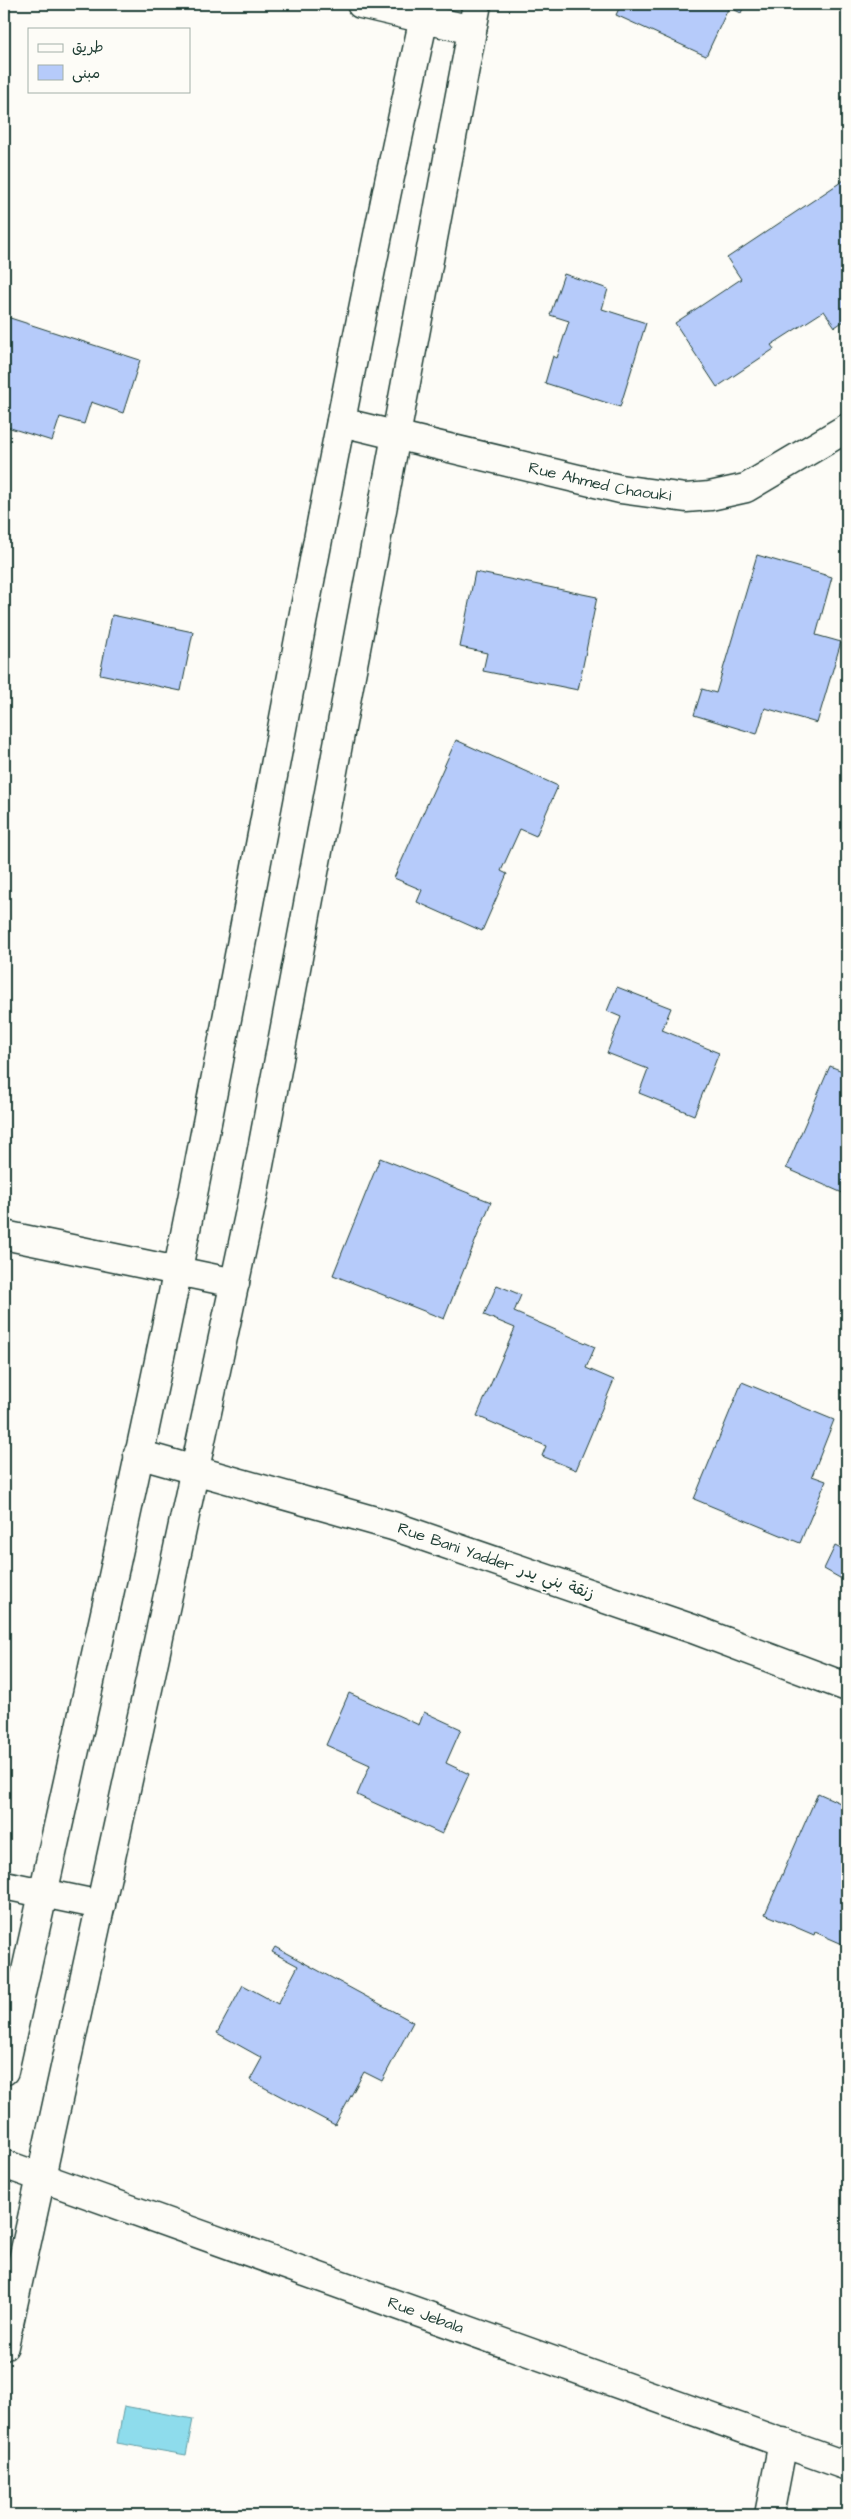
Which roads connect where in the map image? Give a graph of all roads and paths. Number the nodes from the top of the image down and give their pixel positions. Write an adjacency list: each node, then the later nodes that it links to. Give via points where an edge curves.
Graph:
1 (361, 4): 3 (street)
2 (477, 4): 4 (street)
3 (426, 12): 4 (street); 5 (street)
4 (472, 30): 7 (street)
5 (341, 422): 7 (street, Rue Ahmed Chaouki); 9 (street)
6 (847, 428): 7 (street, Rue Ahmed Chaouki, via 746,488 686,498 620,489)
7 (397, 436): 10 (street)
8 (4, 1236): 9 (street)
9 (177, 1271): 10 (street); 11 (street)
10 (235, 1283): 12 (street)
11 (138, 1454): 12 (street, Rue Bani Yadder زنقة بني يدر); 15 (street)
12 (195, 1470): 13 (street, Rue Bani Yadder زنقة بني يدر, via 393,1526 693,1629); 16 (street)
13 (847, 1687)
14 (4, 1885): 15 (street)
15 (43, 1893): 16 (street); 17 (street)
16 (101, 1905): 20 (street)
17 (12, 1998): 18 (street)
18 (4, 2071)
19 (4, 2164): 20 (street, Rue Jebala)
20 (41, 2177): 21 (street); 22 (street, Rue Jebala)
21 (4, 2346)
22 (783, 2442): 23 (street, Rue Jebala); 24 (street)
23 (847, 2466)
24 (769, 2515)

